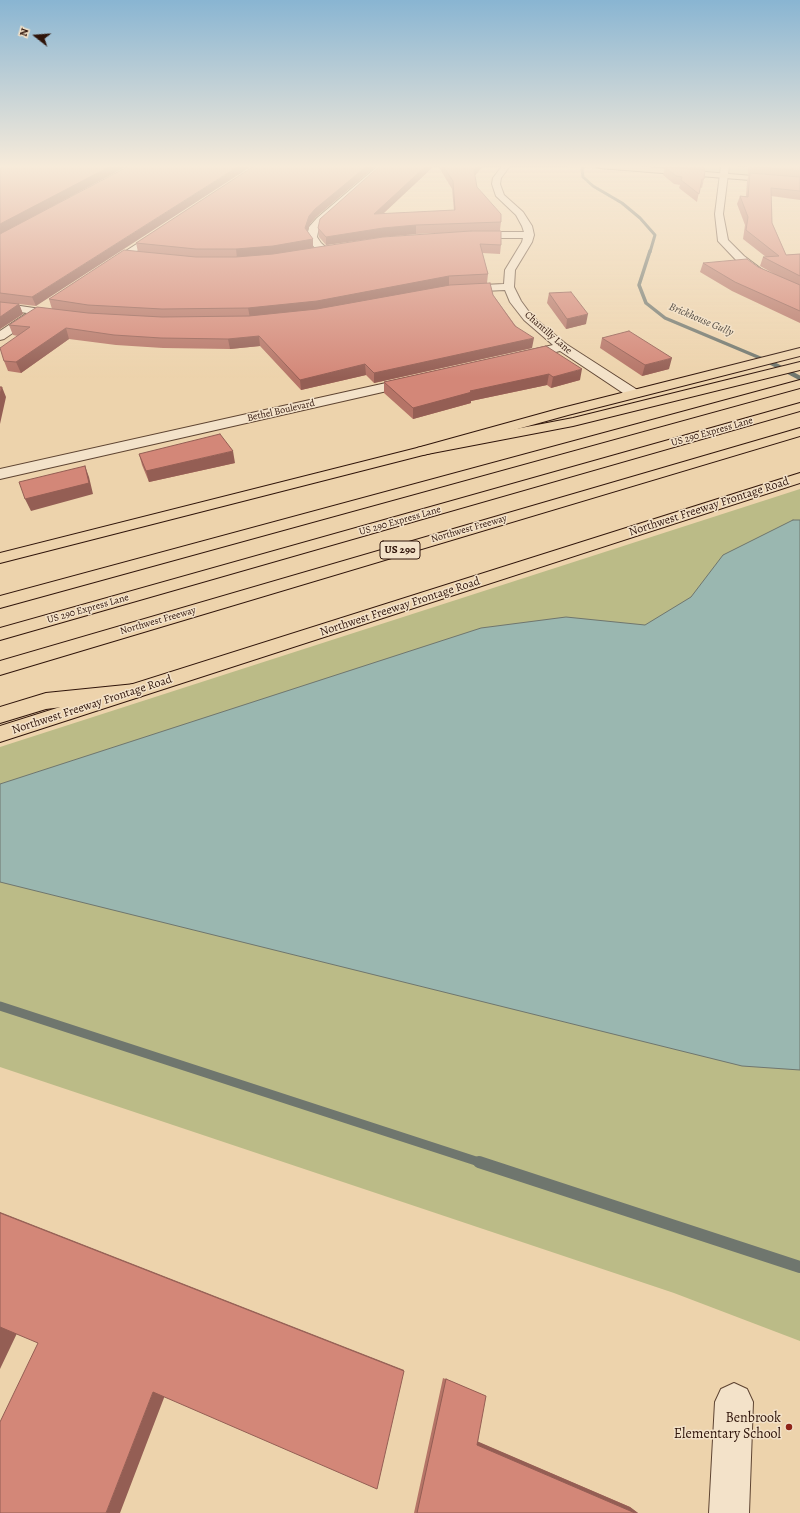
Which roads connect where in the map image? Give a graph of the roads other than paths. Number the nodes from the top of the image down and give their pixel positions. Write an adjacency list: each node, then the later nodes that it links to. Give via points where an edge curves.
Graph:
1 (152, 237): 6 (street)
2 (312, 237): 5 (street, via 317,245 328,250)
3 (529, 237): 9 (street, via 510,270)
4 (722, 237): 11 (street, via 723,241 740,258 760,273)
5 (310, 253)
6 (126, 254): 7 (street); 8 (street)
7 (143, 257)
8 (100, 271)
9 (509, 287): 10 (street); 17 (street, Chantilly Lane, via 528,318)
10 (449, 290)
11 (800, 293)
12 (53, 302): 14 (street)
13 (0, 306): 14 (street)
14 (38, 311): 15 (street); 16 (street)
15 (76, 317)
16 (0, 336)
17 (562, 347): 19 (street); 23 (street, Chantilly Lane)
18 (796, 353): 23 (main road)
19 (508, 360)
20 (800, 366): 26 (main road, via 573,422)
21 (424, 379): 27 (street, Bethel Boulevard)
22 (800, 384): 30 (main road)
23 (634, 394): 26 (main road)
24 (800, 408): 31 (main road, US 290 Express Lane)
25 (800, 432): 32 (main road, Northwest Freeway / US 290)
26 (422, 451): 29 (main road)
27 (0, 474)
28 (800, 478): 33 (main road, Northwest Freeway Frontage Road)
29 (0, 558)
30 (0, 602)
31 (0, 634)
32 (0, 668)
33 (135, 691): 34 (main road, via 46,701); 35 (main road, Northwest Freeway Frontage Road)
34 (0, 715)
35 (0, 734)
36 (734, 1402): 37 (street)
37 (729, 1513)

